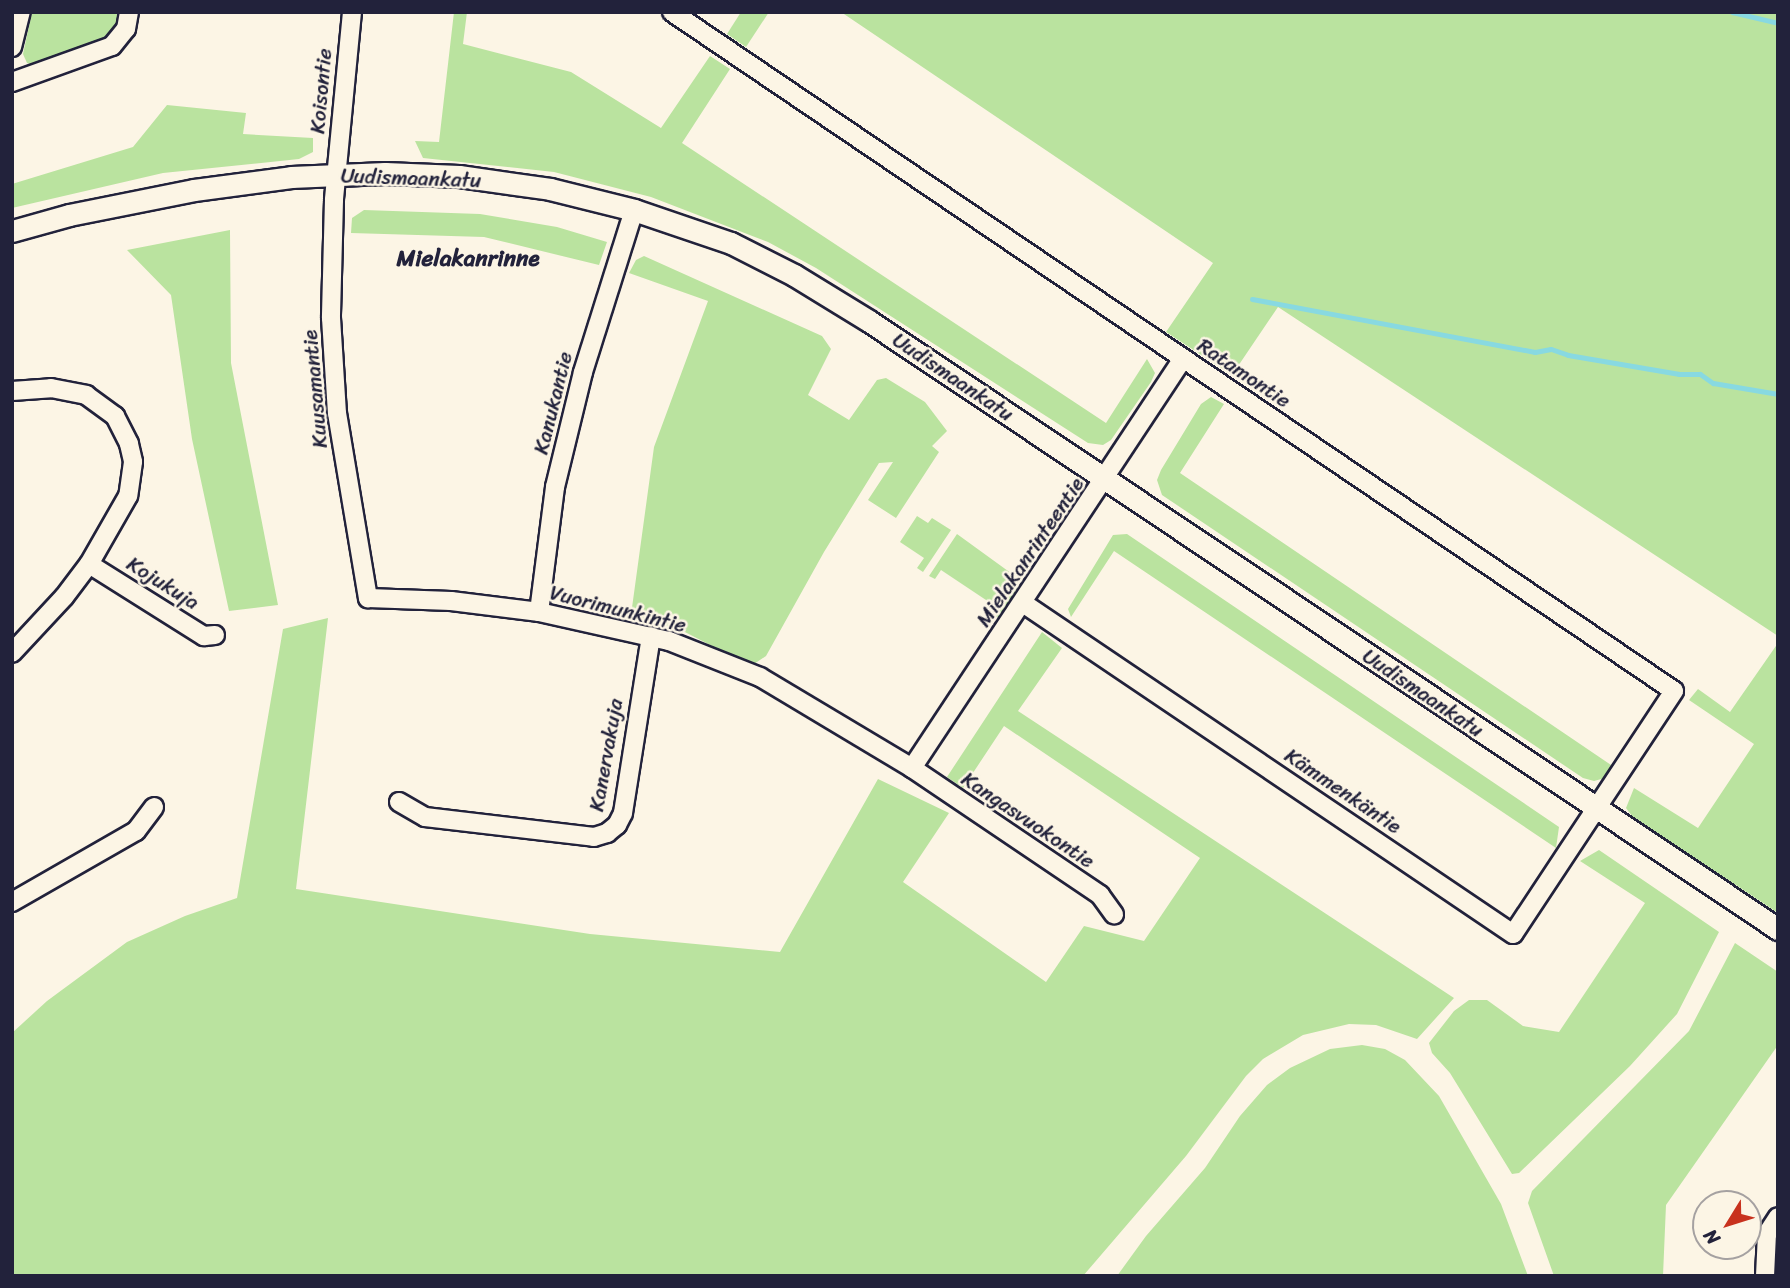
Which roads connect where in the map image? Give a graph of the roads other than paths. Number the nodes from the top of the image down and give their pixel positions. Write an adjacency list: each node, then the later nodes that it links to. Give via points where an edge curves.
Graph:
1 (21, 12): 5 (street)
2 (129, 12): 6 (street, via 123,37 111,46)
3 (352, 12): 7 (street, Koisontie)
4 (672, 12): 10 (street, Ratamontie)
5 (12, 47)
6 (12, 82)
7 (336, 174): 8 (street, Uudismaankatu, via 459,176 550,190); 9 (street, Uudismaankatu, via 194,190); 14 (street, Kuusamantie, via 333,362 344,463)
8 (635, 210): 12 (street, Uudismaankatu, via 731,243 794,275); 16 (street, Kanukantie, via 583,372 558,474)
9 (12, 231)
10 (1183, 359): 12 (street, Mielakanrinteentie); 23 (street, Ratamontie, via 1674,691)
11 (12, 391): 13 (street, via 51,388 86,395 103,405 123,429 133,462 132,480 114,523)
12 (1106, 479): 15 (street, Mielakanrinteentie); 23 (street, Uudismaankatu)
13 (89, 564): 17 (street, Kojukuja, via 204,636); 19 (street)
14 (368, 598): 16 (street, Vuorimunkintie, via 451,601)
15 (1023, 603): 20 (street, Mielakanrinteentie); 23 (street, Kämmenkäntie, via 1513,933)
16 (539, 612): 18 (street, Vuorimunkintie)
17 (215, 635)
18 (651, 636): 20 (street, Vuorimunkintie, via 760,677); 21 (street, Kanervakuja, via 623,813 607,833 594,837 425,817)
19 (12, 653)
20 (912, 768): 25 (street, Kangasvuokontie, via 1100,895)
21 (399, 802)
22 (154, 807): 24 (street, via 136,831)
23 (1596, 809): 26 (street, Uudismaankatu)
24 (12, 902)
25 (1115, 914)
26 (1778, 929)
27 (1778, 1217): 28 (street, via 1767,1234)
28 (1765, 1276)

